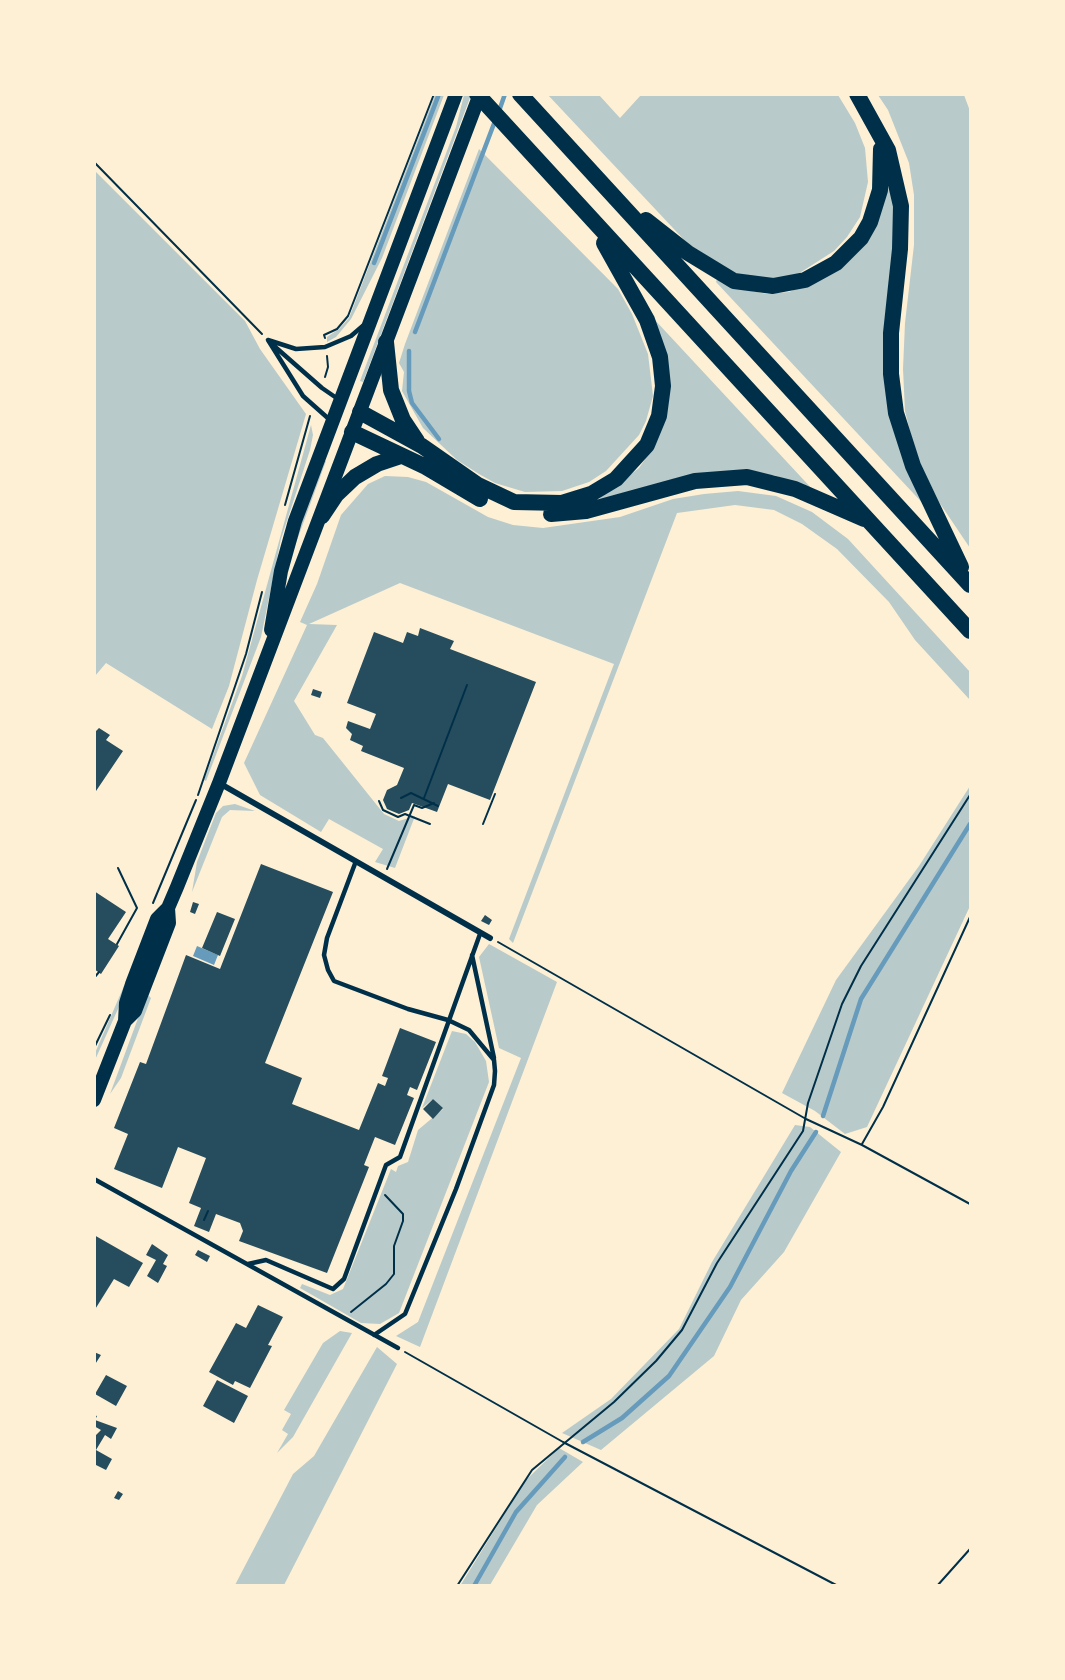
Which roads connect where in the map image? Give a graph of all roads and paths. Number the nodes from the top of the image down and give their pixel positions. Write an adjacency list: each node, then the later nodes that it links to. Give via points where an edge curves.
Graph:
1 (434, 94): 11 (path, via 348,316 337,329)
2 (456, 94): 10 (main road)
3 (479, 94): 9 (highway); 13 (main road)
4 (520, 94): 8 (highway)
5 (857, 94): 6 (highway)
6 (878, 130): 8 (highway, via 882,171 870,222 861,238 836,263 790,284 753,285 716,272); 24 (highway, via 894,170 902,206 890,344 896,413 913,466)
7 (94, 162): 12 (path)
8 (606, 188): 24 (highway)
9 (589, 216): 19 (highway, via 637,300 660,357 660,409 654,431 638,457 616,479 591,494 562,503 530,504 492,494); 23 (highway)
10 (372, 317): 12 (lane, via 351,336 325,347 296,349); 14 (main road)
11 (324, 335)
12 (268, 340): 14 (lane); 16 (lane, via 303,396)
13 (386, 342): 15 (main road); 19 (highway, via 387,375 394,398 403,420)
14 (340, 400): 15 (main road); 16 (main road)
15 (360, 412): 18 (main road); 19 (highway)
16 (332, 422): 18 (main road); 27 (main road, via 287,546)
17 (306, 426): 21 (path)
18 (352, 432): 20 (highway); 22 (main road)
19 (422, 446)
20 (402, 456): 22 (highway, via 355,477); 23 (highway, via 488,503 529,513 586,511 686,483 747,477 795,489)
21 (283, 511)
22 (322, 516): 27 (main road)
23 (873, 524): 26 (highway)
24 (970, 585)
25 (263, 588): 43 (path, via 246,654 198,794)
26 (970, 631)
27 (267, 656): 29 (main road)
28 (467, 685): 33 (path)
29 (219, 783): 40 (street); 55 (main road, via 132,984 125,1021)
30 (495, 794): 39 (path)
31 (970, 795): 56 (path, via 861,966 843,1004)
32 (401, 798): 33 (path, via 411,793)
33 (424, 798): 35 (path)
34 (380, 801): 37 (path, via 383,810 399,817)
35 (434, 803): 36 (path); 37 (path, via 422,808 414,805)
36 (438, 806)
37 (410, 816): 38 (path); 42 (path)
38 (430, 824)
39 (483, 824)
40 (356, 861): 42 (street); 52 (lane, via 327,938 324,955 334,981)
41 (118, 868): 47 (path, via 137,908)
42 (383, 877): 45 (street)
43 (151, 908)
44 (970, 917): 57 (path)
45 (480, 934): 46 (street); 48 (lane)
46 (490, 938): 56 (path)
47 (117, 944)
48 (472, 955): 52 (lane); 54 (lane)
49 (99, 972): 50 (path)
50 (94, 978)
51 (113, 1009): 53 (path)
52 (448, 1020): 54 (lane, via 469,1030); 63 (lane, via 400,1157 386,1165 344,1279 333,1289 267,1260)
53 (94, 1048)
54 (494, 1060): 65 (lane, via 494,1085 405,1314)
55 (94, 1100)
56 (806, 1119): 57 (path); 67 (path, via 803,1131 717,1263 682,1330 614,1402)
57 (862, 1145): 60 (path)
58 (94, 1179): 63 (lane)
59 (388, 1185): 64 (path, via 384,1194 403,1214 404,1221 394,1246 394,1274)
60 (970, 1204)
61 (208, 1211): 62 (path)
62 (204, 1220)
63 (248, 1264): 65 (lane)
64 (358, 1304)
65 (374, 1335): 66 (lane)
66 (398, 1348): 67 (path)
67 (563, 1442): 69 (path, via 523,1480); 70 (path)
68 (970, 1549): 71 (path)
69 (457, 1586)
70 (838, 1586)
71 (936, 1586)

